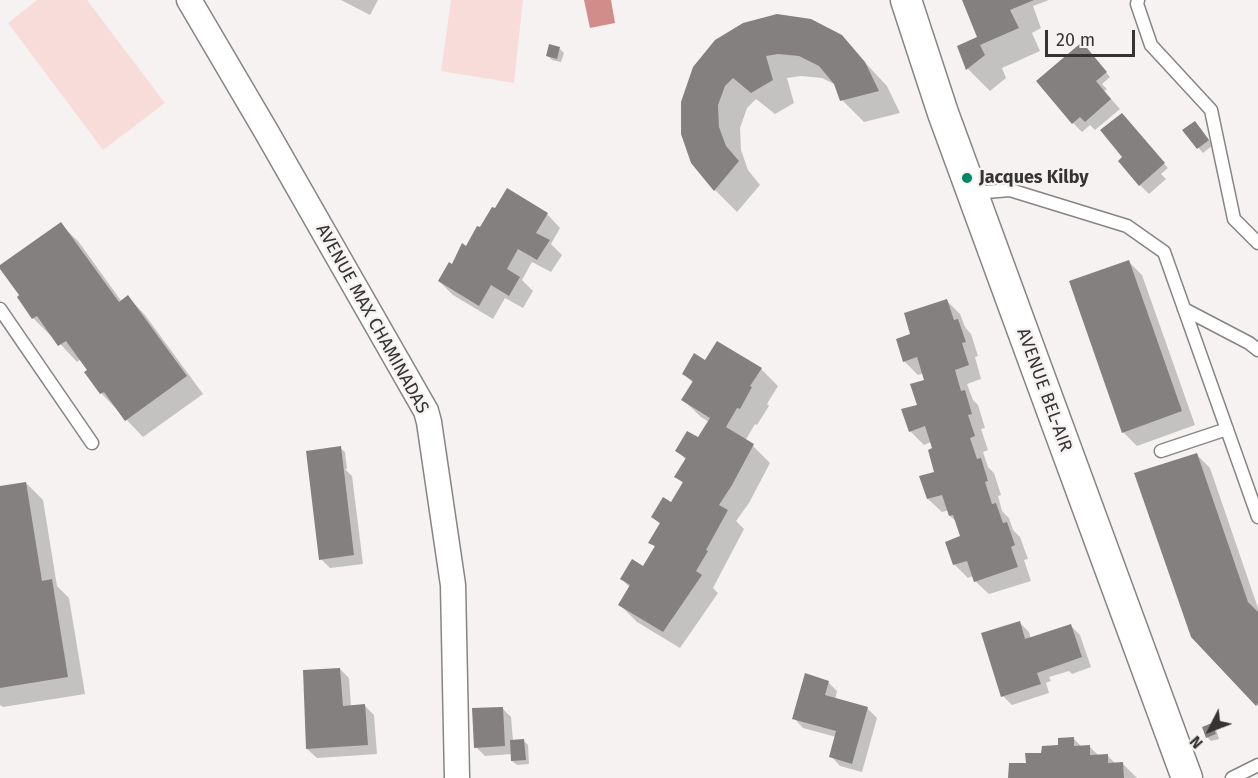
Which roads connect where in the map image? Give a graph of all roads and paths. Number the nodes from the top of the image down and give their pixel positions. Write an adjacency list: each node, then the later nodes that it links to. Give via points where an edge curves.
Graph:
1 (189, 0): 14 (street, AVENUE MAX CHAMINADAS, via 426,411 453,585)
2 (906, 0): 4 (street, AVENUE BEL-AIR)
3 (1138, 0): 5 (lane, via 1151,45 1212,110 1234,219)
4 (973, 193): 7 (lane, via 1010,190 1127,226 1164,252); 15 (street, AVENUE BEL-AIR)
5 (1258, 243)
6 (0, 309): 10 (lane)
7 (1184, 309): 8 (lane); 9 (lane)
8 (1258, 350)
9 (1227, 429): 11 (lane); 12 (lane)
10 (92, 443)
11 (1161, 451)
12 (1258, 517)
13 (1258, 765): 16 (lane)
14 (457, 778)
15 (1187, 778)
16 (1232, 778)

